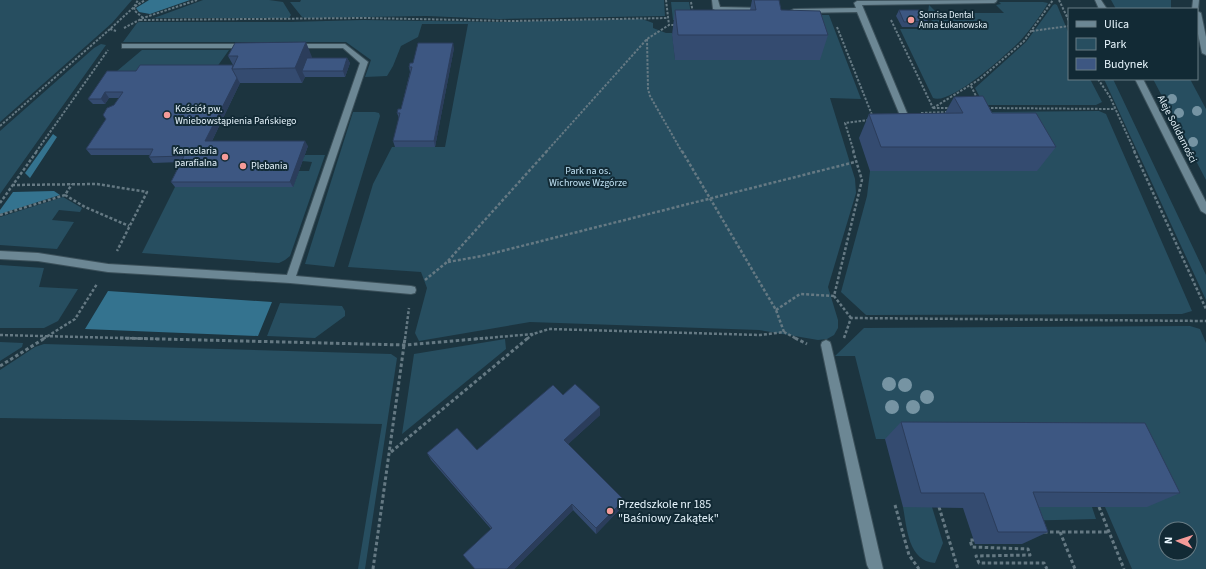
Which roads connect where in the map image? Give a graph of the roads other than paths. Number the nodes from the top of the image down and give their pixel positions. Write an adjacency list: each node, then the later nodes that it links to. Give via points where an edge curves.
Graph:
1 (715, 0): 4 (street, via 716,9)
2 (994, 1): 3 (street)
3 (858, 4): 5 (street, via 831,10); 12 (street)
4 (770, 10)
5 (785, 11)
6 (1198, 17): 10 (street)
7 (125, 46): 8 (street)
8 (257, 46)
9 (289, 46): 15 (street, via 345,46 364,62)
10 (1206, 53)
11 (1140, 80): 13 (street, Aleje Solidarności)
12 (904, 114)
13 (1206, 211)
14 (0, 255): 15 (street, via 38,257 108,268)
15 (290, 279): 16 (street)
16 (411, 290)
17 (826, 345): 18 (street)
18 (876, 569)

